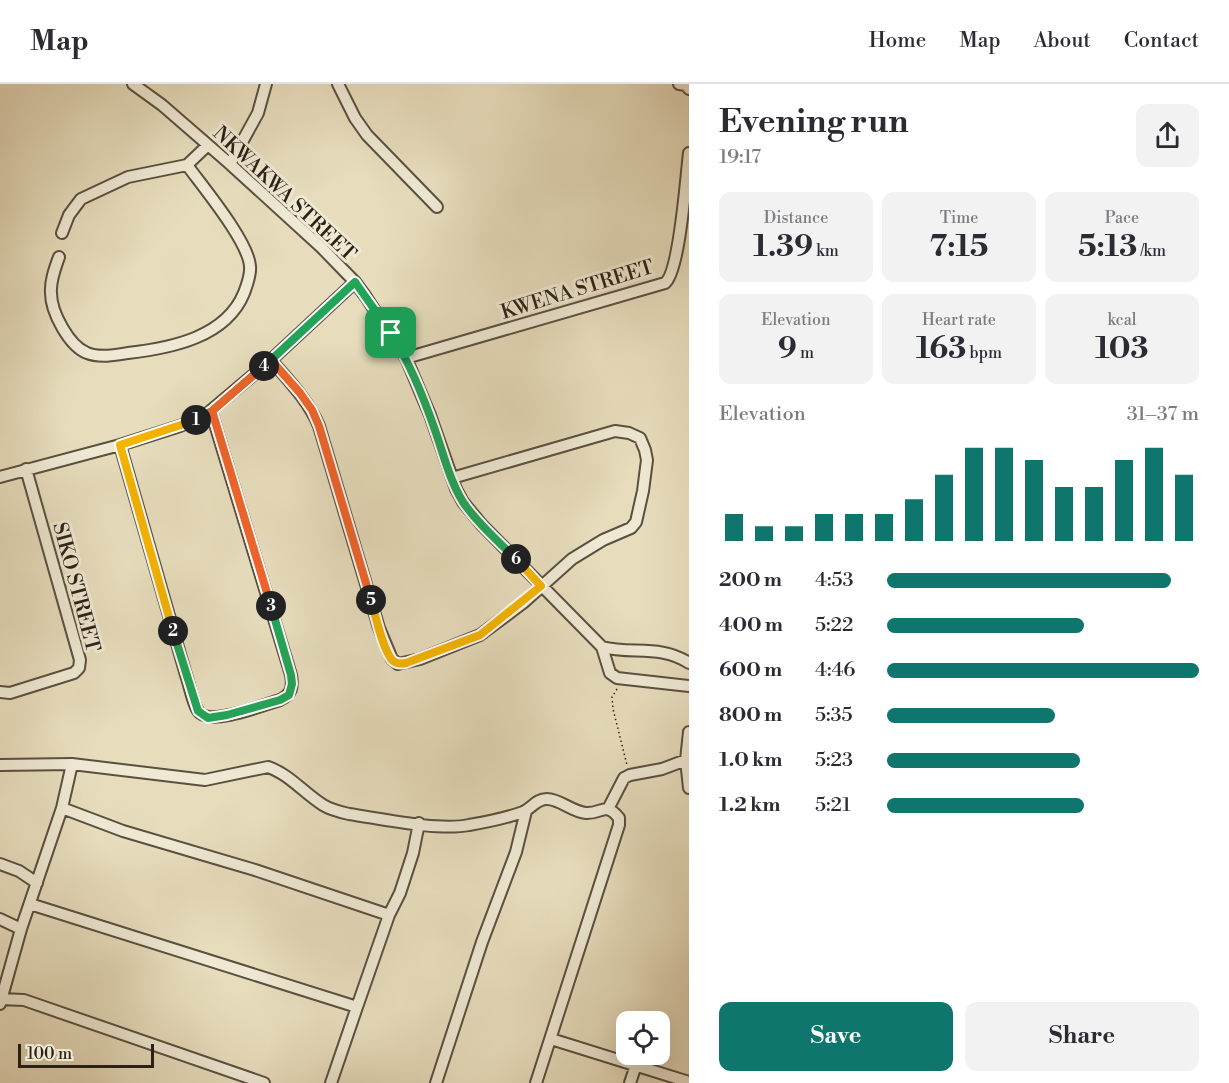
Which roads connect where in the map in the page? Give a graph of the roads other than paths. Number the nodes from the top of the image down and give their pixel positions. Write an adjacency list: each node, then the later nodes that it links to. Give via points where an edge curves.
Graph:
1 (133, 84): 6 (street, NKWAKWA STREET)
2 (266, 84): 8 (street, via 258,113)
3 (338, 84): 10 (street, via 368,135)
4 (679, 84): 5 (street)
5 (689, 89)
6 (208, 145): 8 (street, NKWAKWA STREET); 9 (street)
7 (689, 153): 14 (street, KWENA STREET, via 676,259 665,283)
8 (230, 164): 13 (street, NKWAKWA STREET)
9 (187, 165): 11 (street, via 128,177 81,199); 12 (street, via 242,244 250,266 248,284 238,306 224,322 188,341 150,351 107,356 87,353 62,328 54,310 50,292)
10 (437, 207)
11 (62, 233)
12 (59, 257)
13 (355, 282): 14 (street, NKWAKWA STREET); 15 (street)
14 (406, 357): 20 (street, NKWAKWA STREET)
15 (271, 360): 16 (street); 21 (street, via 306,401 319,426 379,628 394,662 413,661 480,635)
16 (212, 411): 17 (street); 17 (street, via 291,675 292,690 280,700 215,718 198,711)
17 (120, 445): 18 (street)
18 (26, 469): 19 (street); 25 (street, SIKO STREET, via 80,660 74,673 10,693)
19 (0, 477)
20 (452, 478): 21 (street, NKWAKWA STREET, via 472,514); 21 (street, via 615,431 640,438 647,460 636,522 580,554)
21 (541, 586): 22 (street, NKWAKWA STREET)
22 (602, 647): 23 (street, via 677,655); 24 (street, via 610,673 616,678)
23 (689, 663)
24 (689, 686)
25 (0, 692)
26 (689, 732): 27 (street)
27 (686, 760): 30 (street); 32 (street, via 630,775 621,782)
28 (72, 764): 29 (street); 31 (street); 34 (street, via 205,780 268,767 336,811)
29 (0, 765)
30 (689, 788)
31 (62, 808): 36 (street); 38 (street)
32 (608, 809): 33 (street, via 586,813 547,799 537,801); 43 (street, via 619,818 619,825)
33 (526, 811): 34 (street, via 468,826); 49 (street, via 516,852)
34 (419, 823): 38 (street, via 400,893)
35 (0, 864): 36 (street)
36 (38, 883): 37 (street)
37 (30, 904): 40 (street); 42 (street)
38 (389, 915): 42 (street)
39 (0, 919): 40 (street)
40 (21, 929): 41 (street)
41 (1, 1001): 47 (street, via 24,1000)
42 (357, 1007): 48 (street)
43 (550, 1039): 44 (street); 50 (street)
44 (616, 1059)
45 (636, 1065): 46 (street); 51 (street)
46 (689, 1082)
47 (264, 1083)
48 (331, 1083)
49 (436, 1083)
50 (536, 1083)
51 (630, 1083)

